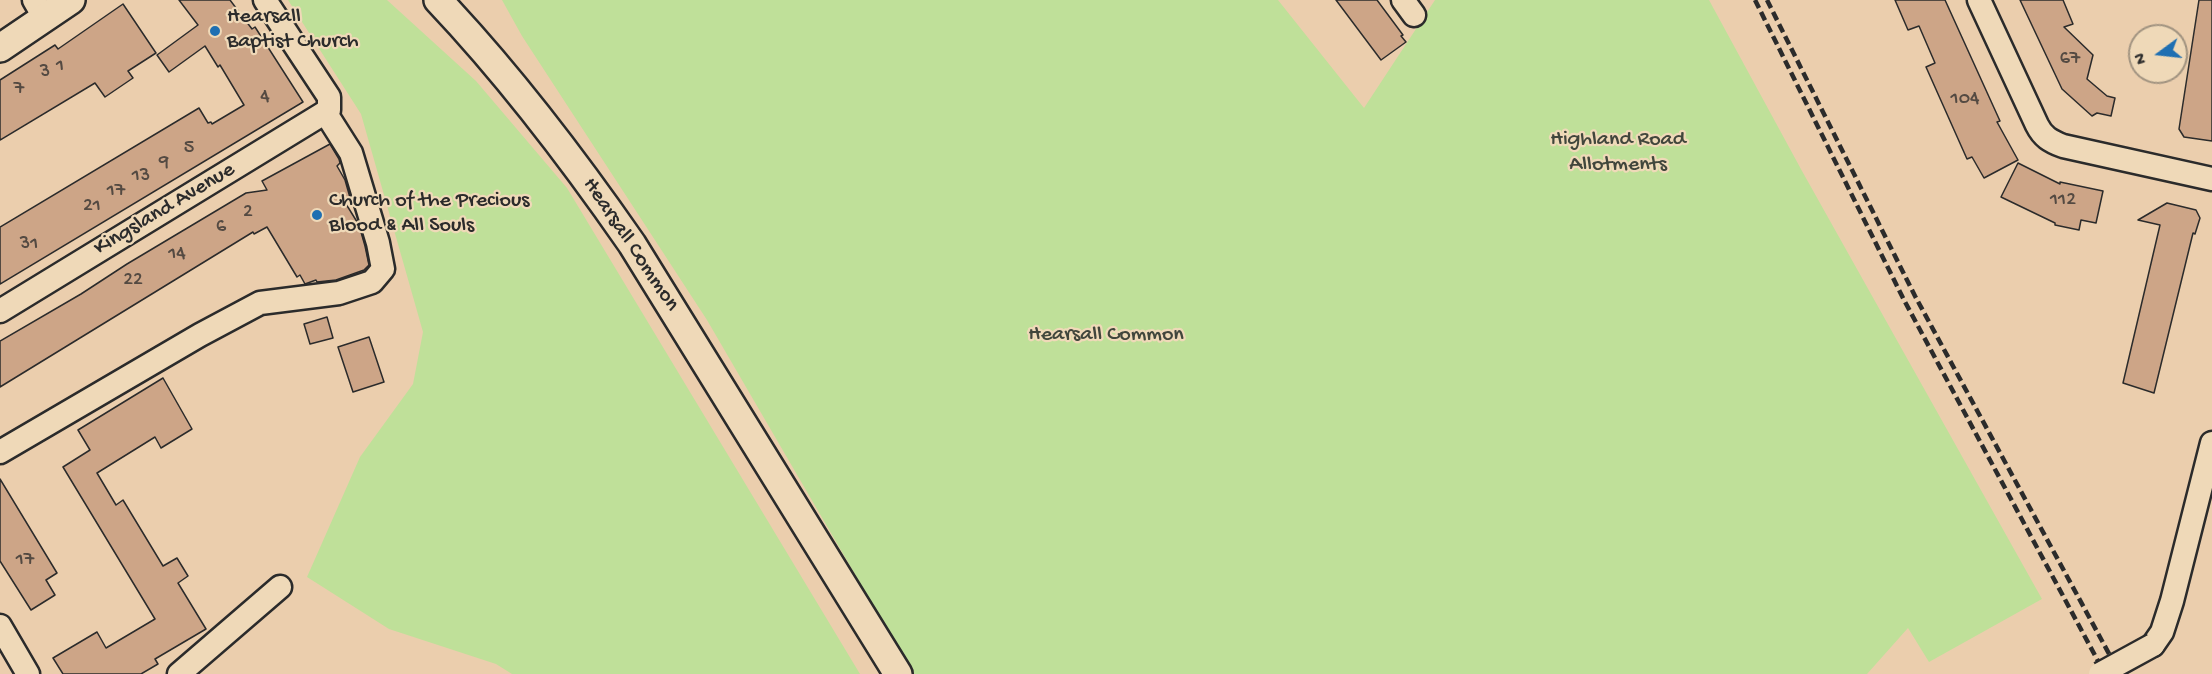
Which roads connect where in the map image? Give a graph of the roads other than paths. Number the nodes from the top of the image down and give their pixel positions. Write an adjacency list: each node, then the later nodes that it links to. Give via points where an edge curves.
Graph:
1 (71, 0): 6 (main road)
2 (265, 0): 8 (street, via 329,97)
3 (424, 0): 5 (main road)
4 (1979, 0): 9 (street, via 2037,125 2049,141)
5 (448, 4): 17 (main road, Hearsall Common, via 553,136 632,244)
6 (40, 10): 7 (main road)
7 (0, 48)
8 (327, 111): 10 (street, Kingsland Avenue); 12 (street, via 351,153 378,243 383,269 372,282 339,293 260,303)
9 (2212, 179)
10 (0, 311)
11 (2212, 443): 18 (street, bridge, via 2162,632 2153,645)
12 (0, 452)
13 (280, 587): 16 (street)
14 (0, 626): 15 (street)
15 (28, 674)
16 (179, 674)
17 (898, 674)
18 (2100, 674)

